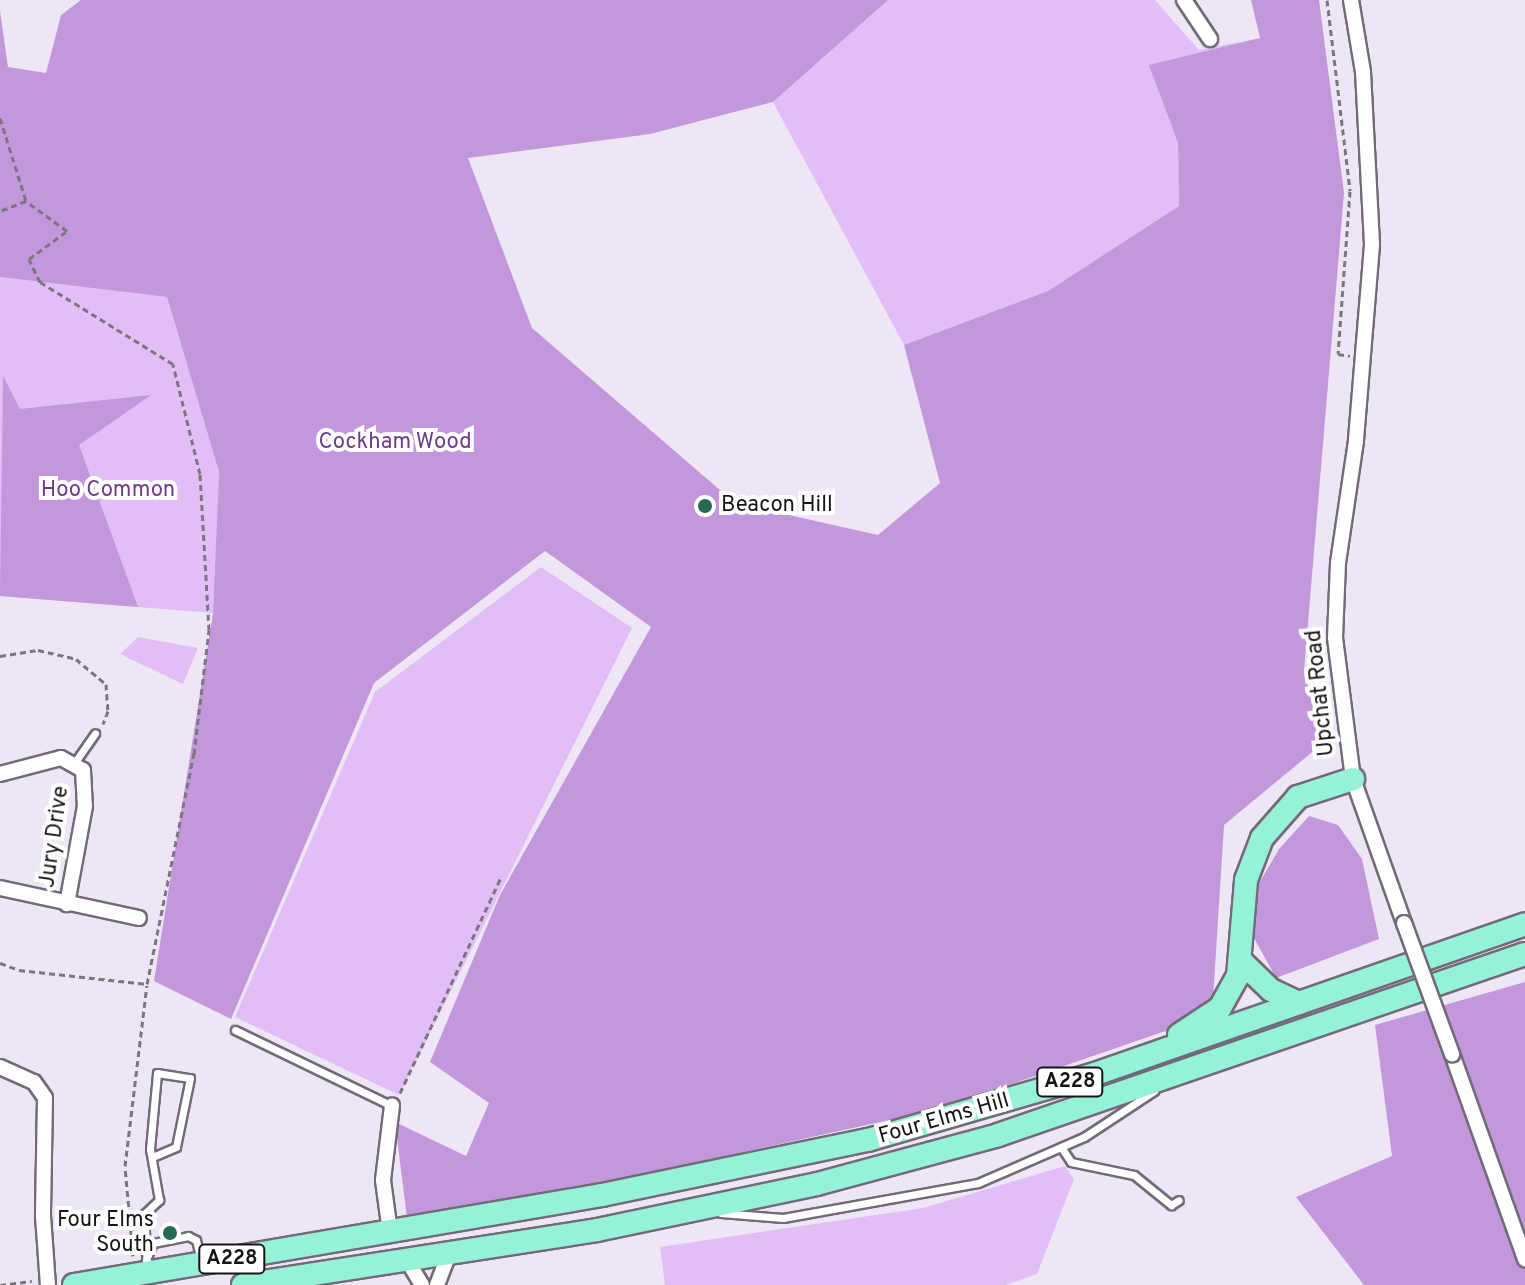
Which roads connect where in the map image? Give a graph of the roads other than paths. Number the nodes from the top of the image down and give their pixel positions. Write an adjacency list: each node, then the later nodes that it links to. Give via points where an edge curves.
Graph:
1 (1184, 0): 3 (street)
2 (1351, 0): 7 (street, Upchat Road, via 1363,72 1372,245 1338,563 1335,638)
3 (1210, 39)
4 (95, 733): 5 (lane)
5 (75, 762): 6 (street, Jury Drive, via 55,758); 9 (street, Jury Drive, via 83,770 86,790)
6 (0, 774)
7 (1353, 779): 13 (main road, via 1298,797 1262,838 1246,880); 26 (street, Upchat Road, bridge)
8 (0, 888): 9 (street, Jury Drive)
9 (67, 904): 10 (street, Jury Drive)
10 (139, 918)
11 (1525, 924): 14 (main road, Four Elms Hill / A228)
12 (1525, 954): 18 (main road, Four Elms Hill / A228)
13 (1243, 963): 14 (main road, via 1271,990); 16 (main road, via 1227,998 1211,1017)
14 (1299, 1003): 16 (main road, Four Elms Hill / A228)
15 (235, 1030): 19 (lane)
16 (1133, 1061): 24 (main road, Four Elms Hill / A228, via 868,1140 665,1184)
17 (0, 1067): 29 (street, via 34,1082 45,1098)
18 (1179, 1074): 20 (lane); 23 (main road, Four Elms Hill / A228, via 998,1135)
19 (392, 1106): 24 (street, via 383,1180)
20 (1061, 1147): 22 (lane, via 1071,1162 1134,1175 1171,1205); 23 (lane, via 978,1183 783,1218)
21 (153, 1157): 21 (lane, via 157,1073 190,1078 176,1147); 28 (lane, via 159,1200 144,1214)
22 (1179, 1200)
23 (698, 1211): 25 (main road, Four Elms Hill / A228)
24 (390, 1232): 28 (main road, A228, via 202,1265)
25 (449, 1253): 27 (main road, A228); 33 (street)
26 (1525, 1259)
27 (407, 1260): 31 (main road, A228); 32 (street)
28 (143, 1267): 30 (main road, A228)
29 (48, 1285)
30 (74, 1285)
31 (243, 1285)
32 (422, 1285)
33 (437, 1285)

